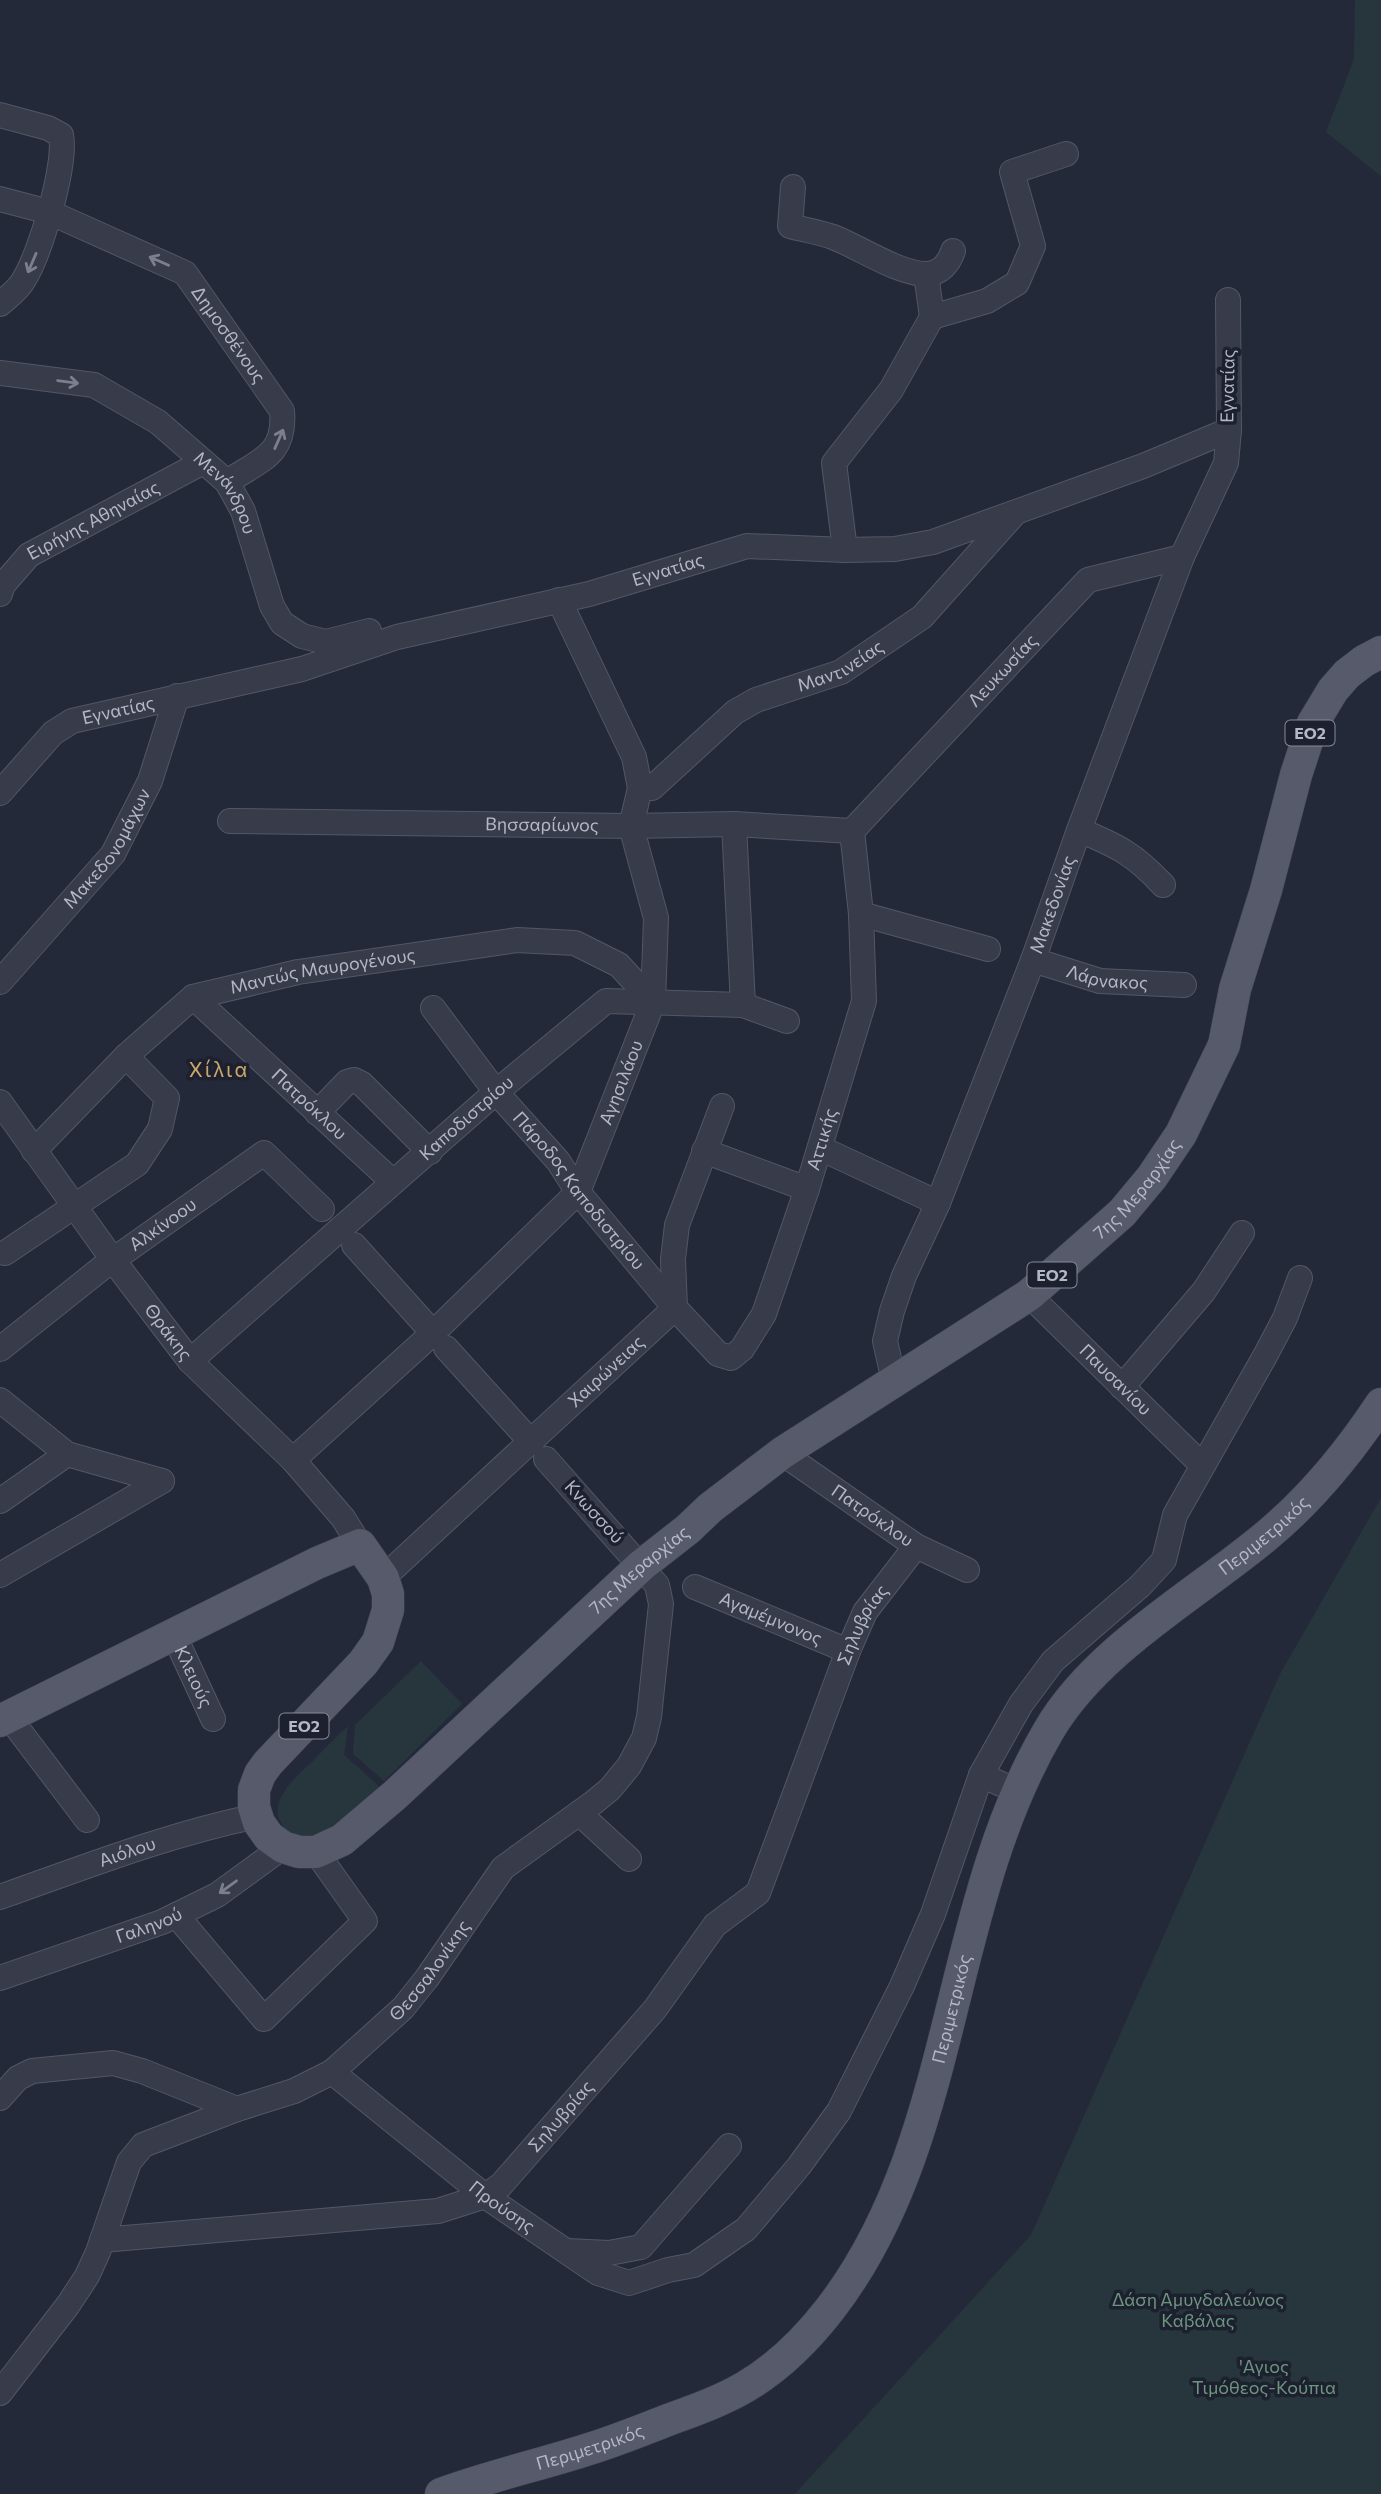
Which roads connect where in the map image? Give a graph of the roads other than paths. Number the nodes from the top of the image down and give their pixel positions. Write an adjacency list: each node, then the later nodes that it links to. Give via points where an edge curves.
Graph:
1 (0, 115): 5 (street, via 61,135 63,147)
2 (1066, 154): 10 (street, via 1012,172 1033,246 1017,283 986,301)
3 (793, 187): 7 (street, via 790,226 833,237 895,266)
4 (0, 199): 5 (street, Δημοσθένους)
5 (49, 212): 9 (street, one-way to 9, via 33,264 22,284); 14 (street, Δημοσθένους, one-way to 5, via 275,449 284,430 282,411 185,273)
6 (953, 251): 7 (street, via 949,264)
7 (926, 274): 10 (street)
8 (1228, 300): 12 (street, Εγνατίας)
9 (0, 304)
10 (932, 317): 16 (street, via 891,390 834,463)
11 (0, 373): 13 (street, Μενάνδρου, one-way to 13, via 94,386 158,422)
12 (1229, 430): 15 (street, Εγνατίας); 17 (street, Μακεδονίας, via 1226,463)
13 (203, 462): 14 (street, Μενάνδρου); 18 (street, Ειρήνης Αθηναίας, via 29,555)
14 (227, 482): 20 (street, Μενάνδρου, via 243,511 272,606 282,623 302,636 326,642 365,631)
15 (1018, 510): 16 (street, Εγνατίας, via 933,542 895,549); 23 (street, Μαντινείας, via 922,617 841,672 734,712 652,788)
16 (845, 550): 19 (street, Εγνατίας, via 747,546)
17 (1182, 557): 28 (street, Μακεδονίας); 29 (street, Λευκωσίας, via 1087,580)
18 (0, 594)
19 (559, 600): 20 (street, Εγνατίας); 23 (street, Αγησιλάου, via 634,757)
20 (397, 637): 22 (street, Εγνατίας, via 302,668)
21 (1381, 652): 61 (main road, 7ης Μεραρχίας / ΕΟ2, via 1347,674 1314,723 1235,989 1224,1045 1181,1134 1122,1213)
22 (177, 696): 24 (street, Εγνατίας, via 72,721 53,733); 34 (street, Μακεδονομάχων, via 150,781 113,854)
23 (640, 788): 27 (street, Αγησιλάου)
24 (0, 793)
25 (230, 821): 27 (street, Βησσαρίωνος)
26 (734, 824): 27 (street, Βησσαρίωνος); 29 (street, Βησσαρίωνος); 38 (street)
27 (631, 826): 37 (street, Αγησιλάου, via 656,918)
28 (1079, 830): 30 (street, via 1120,847); 33 (street, Μακεδονίας)
29 (852, 831): 31 (street, Αττικής)
30 (1163, 885)
31 (862, 914): 32 (street); 46 (street, Αττικής, via 864,1001)
32 (988, 949)
33 (1033, 960): 35 (street, Λάρνακος, via 1100,981); 53 (street, Μακεδονίας)
34 (0, 982)
35 (1184, 985)
36 (193, 997): 37 (street, Μαντώς Μαυρογένους, via 298,972 517,940 575,943 619,965); 41 (street, Μαντώς Μαυρογένους); 45 (street, Πατρόκλου)
37 (653, 1002): 38 (street, Καποδιστρίου); 42 (street, Καποδιστρίου, via 606,1001); 52 (street, Αγησιλάου)
38 (743, 1005): 40 (street, Καποδιστρίου)
39 (433, 1008): 42 (street, Πάροδος Καποδιστρίου)
40 (787, 1021)
41 (126, 1056): 47 (street, Μαντώς Μαυρογένους); 54 (street, via 167,1097 160,1129 137,1164)
42 (496, 1092): 48 (street, Καποδιστρίου); 52 (street, Πάροδος Καποδιστρίου, via 558,1161)
43 (0, 1102): 47 (street, Θράκης)
44 (722, 1106): 49 (street)
45 (317, 1113): 48 (street, via 354,1080); 50 (street, Πατρόκλου)
46 (820, 1148): 51 (street, Αττικής); 53 (street)
47 (34, 1151): 54 (street, Θράκης)
48 (430, 1152): 50 (street, Καποδιστρίου)
49 (704, 1152): 51 (street); 62 (street, via 677,1225 673,1258)
50 (393, 1182): 65 (street, Καποδιστρίου)
51 (807, 1189): 62 (street, Αττικής, via 764,1314 738,1355 718,1354)
52 (578, 1192): 62 (street, Πάροδος Καποδιστρίου); 63 (street, Αγησιλάου)
53 (938, 1203): 66 (street, Μακεδονίας, via 892,1311 885,1340)
54 (74, 1207): 58 (street); 59 (street, Θράκης)
55 (322, 1209): 59 (street, Αλκίνοου, via 264,1153)
56 (1242, 1233): 67 (street, via 1204,1291)
57 (354, 1245): 63 (street, Κνωσσού)
58 (5, 1253)
59 (113, 1260): 64 (street, Αλκίνοου); 65 (street, Θράκης)
60 (1300, 1278): 74 (street, Προύσης, via 1285,1318)
61 (1029, 1295): 66 (main road, 7ης Μεραρχίας / ΕΟ2); 67 (street, Παυσανίου)
62 (676, 1308): 70 (street, Χαιρώνειας)
63 (440, 1340): 70 (street, Κνωσσού); 73 (street, Αγησιλάου)
64 (0, 1349)
65 (190, 1360): 73 (street, Θράκης)
66 (894, 1381): 71 (main road, 7ης Μεραρχίας / ΕΟ2)
67 (1122, 1387): 74 (street, Παυσανίου)
68 (0, 1400): 72 (street)
69 (1381, 1404): 88 (main road, Περιμετρικός, via 1308,1498 1267,1536 1108,1659 1077,1691 1050,1728)
70 (539, 1451): 78 (street, Κνωσσού); 81 (street, Χαιρώνειας)
71 (782, 1452): 77 (street, Πατρόκλου); 78 (main road, 7ης Μεραρχίας / ΕΟ2)
72 (67, 1454): 75 (street); 80 (street, via 162,1481)
73 (293, 1460): 76 (street, Θράκης, via 343,1518)
74 (1202, 1465): 87 (street, Προύσης, via 1175,1515 1164,1560 1140,1587 1053,1661 1021,1704)
75 (0, 1501)
76 (359, 1545): 81 (main road, ΕΟ2); 83 (main road)
77 (916, 1546): 79 (street, Πατρόκλου); 84 (street, Σηλυβρίας, via 865,1612)
78 (642, 1565): 89 (street, Θεσσαλονίκης, via 657,1585 661,1604 647,1728 621,1777); 93 (main road, 7ης Μεραρχίας / ΕΟ2, via 395,1796 342,1840)
79 (967, 1570)
80 (0, 1575)
81 (383, 1578): 90 (main road, ΕΟ2, via 388,1610 378,1642 260,1774 254,1790)
82 (695, 1587): 84 (street, Αγαμέμνονος)
83 (174, 1634): 85 (main road); 86 (street, Κλειούς)
84 (848, 1651): 102 (street, Σηλυβρίας, via 758,1894 715,1925 655,2009 514,2171)
85 (4, 1719): 91 (street)
86 (213, 1719)
87 (981, 1775): 88 (street); 104 (street, Προύσης, via 933,1914 839,2111 746,2229 694,2264 629,2283 598,2273)
88 (1017, 1791): 106 (main road, Περιμετρικός, via 977,1911 921,2122 890,2211 852,2280 814,2329 779,2364 719,2401 592,2448)
89 (579, 1813): 94 (street); 98 (street, Θεσσαλονίκης, via 503,1868 402,2008)
90 (257, 1816): 92 (main road, via 269,1837); 95 (street, Αιόλου, via 212,1825)
91 (87, 1820)
92 (283, 1847): 93 (main road); 96 (street, Γαληνού, one-way to 96, via 217,1895)
93 (316, 1852): 96 (street, via 365,1921 264,2019)
94 (629, 1859)
95 (0, 1897)
96 (176, 1915): 97 (street, Γαληνού)
97 (0, 1978)
98 (331, 2072): 100 (street, Θεσσαλονίκης, via 294,2091); 102 (street, Προύσης)
99 (0, 2098): 100 (street, via 18,2078 32,2071 113,2063)
100 (237, 2109): 103 (street, Θεσσαλονίκης, via 143,2145 124,2173)
101 (729, 2146): 104 (street, via 641,2247 609,2253)
102 (485, 2196): 103 (street, Σηλυβρίας, via 438,2211); 104 (street, Προύσης)
103 (103, 2240): 105 (street, via 68,2305)
104 (566, 2251)
105 (0, 2393)
106 (441, 2494)

